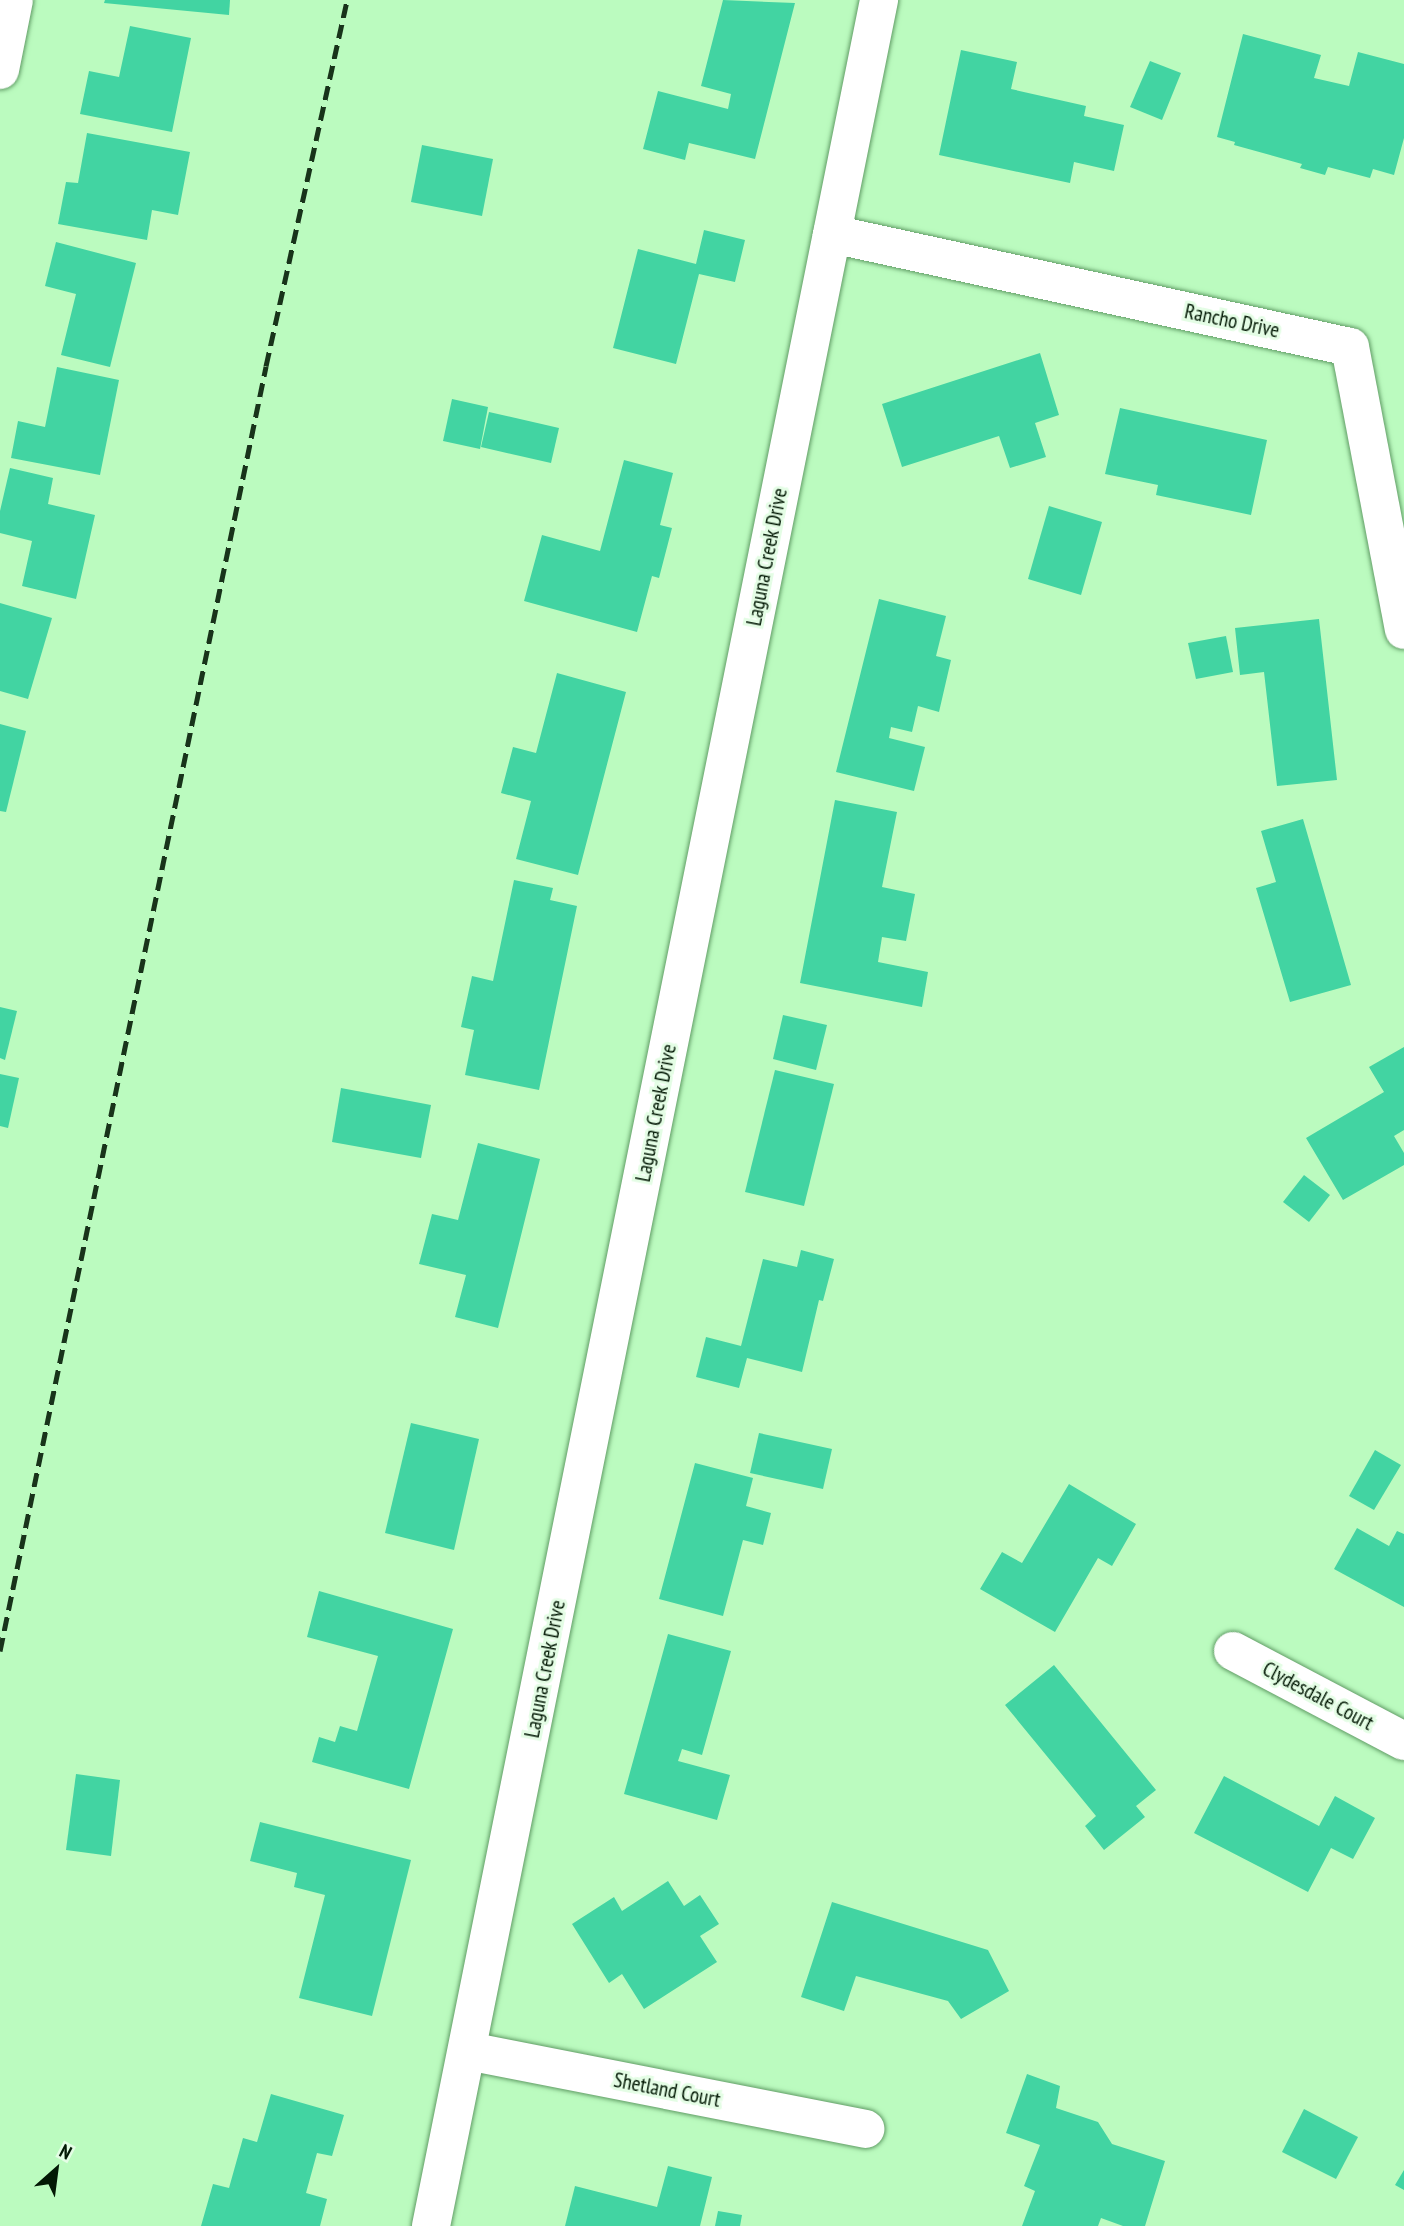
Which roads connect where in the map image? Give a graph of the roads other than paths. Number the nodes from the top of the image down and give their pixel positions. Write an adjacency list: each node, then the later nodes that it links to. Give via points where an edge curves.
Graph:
1 (14, 0): 3 (street)
2 (879, 0): 4 (street, Laguna Creek Drive)
3 (0, 70)
4 (832, 234): 5 (street, Rancho Drive, via 1350,347); 8 (street, Laguna Creek Drive)
5 (1404, 630)
6 (1233, 1651): 7 (street, Clydesdale Court)
7 (1404, 1741)
8 (468, 2051): 9 (street, Shetland Court); 10 (street, Laguna Creek Drive)
9 (865, 2129)
10 (431, 2226)

